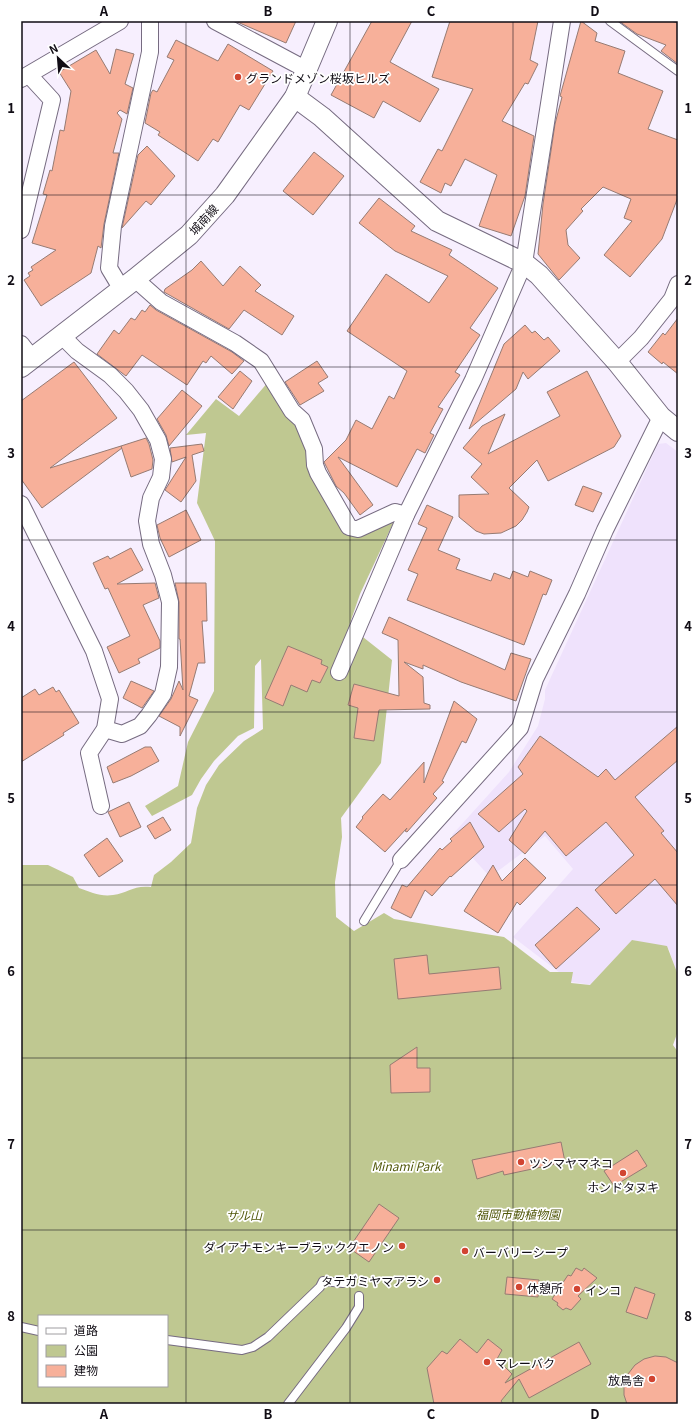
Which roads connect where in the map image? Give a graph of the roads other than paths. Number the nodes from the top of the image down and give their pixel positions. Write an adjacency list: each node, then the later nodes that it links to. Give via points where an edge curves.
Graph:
1 (120, 21): 9 (street)
2 (150, 21): 13 (street, via 150,52 113,226 109,268 118,283)
3 (215, 21): 7 (street)
4 (327, 21): 7 (street, 城南線)
5 (562, 21): 12 (street)
6 (610, 21): 8 (lane)
7 (307, 70): 10 (street, 城南線)
8 (678, 71)
9 (25, 77): 11 (street, via 52,100)
10 (295, 97): 12 (street, via 322,117 437,221); 13 (street, 城南線, via 225,195 189,235)
11 (21, 230)
12 (524, 263): 17 (street, via 539,275); 21 (street, via 473,380)
13 (129, 283): 15 (street, 城南線); 21 (street, via 235,343 261,361 292,411 302,420 314,449 318,473 350,527 358,529 395,512)
14 (678, 284): 17 (street, via 672,299 641,338)
15 (61, 335): 16 (street, 城南線); 23 (street, via 126,391 141,410 158,440 162,459 161,477 151,498 147,521 150,544 163,575 170,602 169,667 163,694 140,726 122,734)
16 (25, 356)
17 (617, 362): 18 (street)
18 (660, 417): 19 (street); 25 (street, via 535,679 520,728)
19 (678, 431)
20 (21, 504): 23 (street, via 94,651 110,699)
21 (406, 515): 22 (street)
22 (339, 672)
23 (105, 729): 24 (street, via 89,753)
24 (101, 806)
25 (401, 860): 26 (lane)
26 (364, 921)
27 (343, 1284): 31 (lane, via 323,1281 320,1287 268,1337 253,1347 242,1350)
28 (359, 1296): 32 (lane, via 359,1307 346,1328)
29 (21, 1327): 30 (lane)
30 (38, 1331)
31 (168, 1340)
32 (288, 1404)

